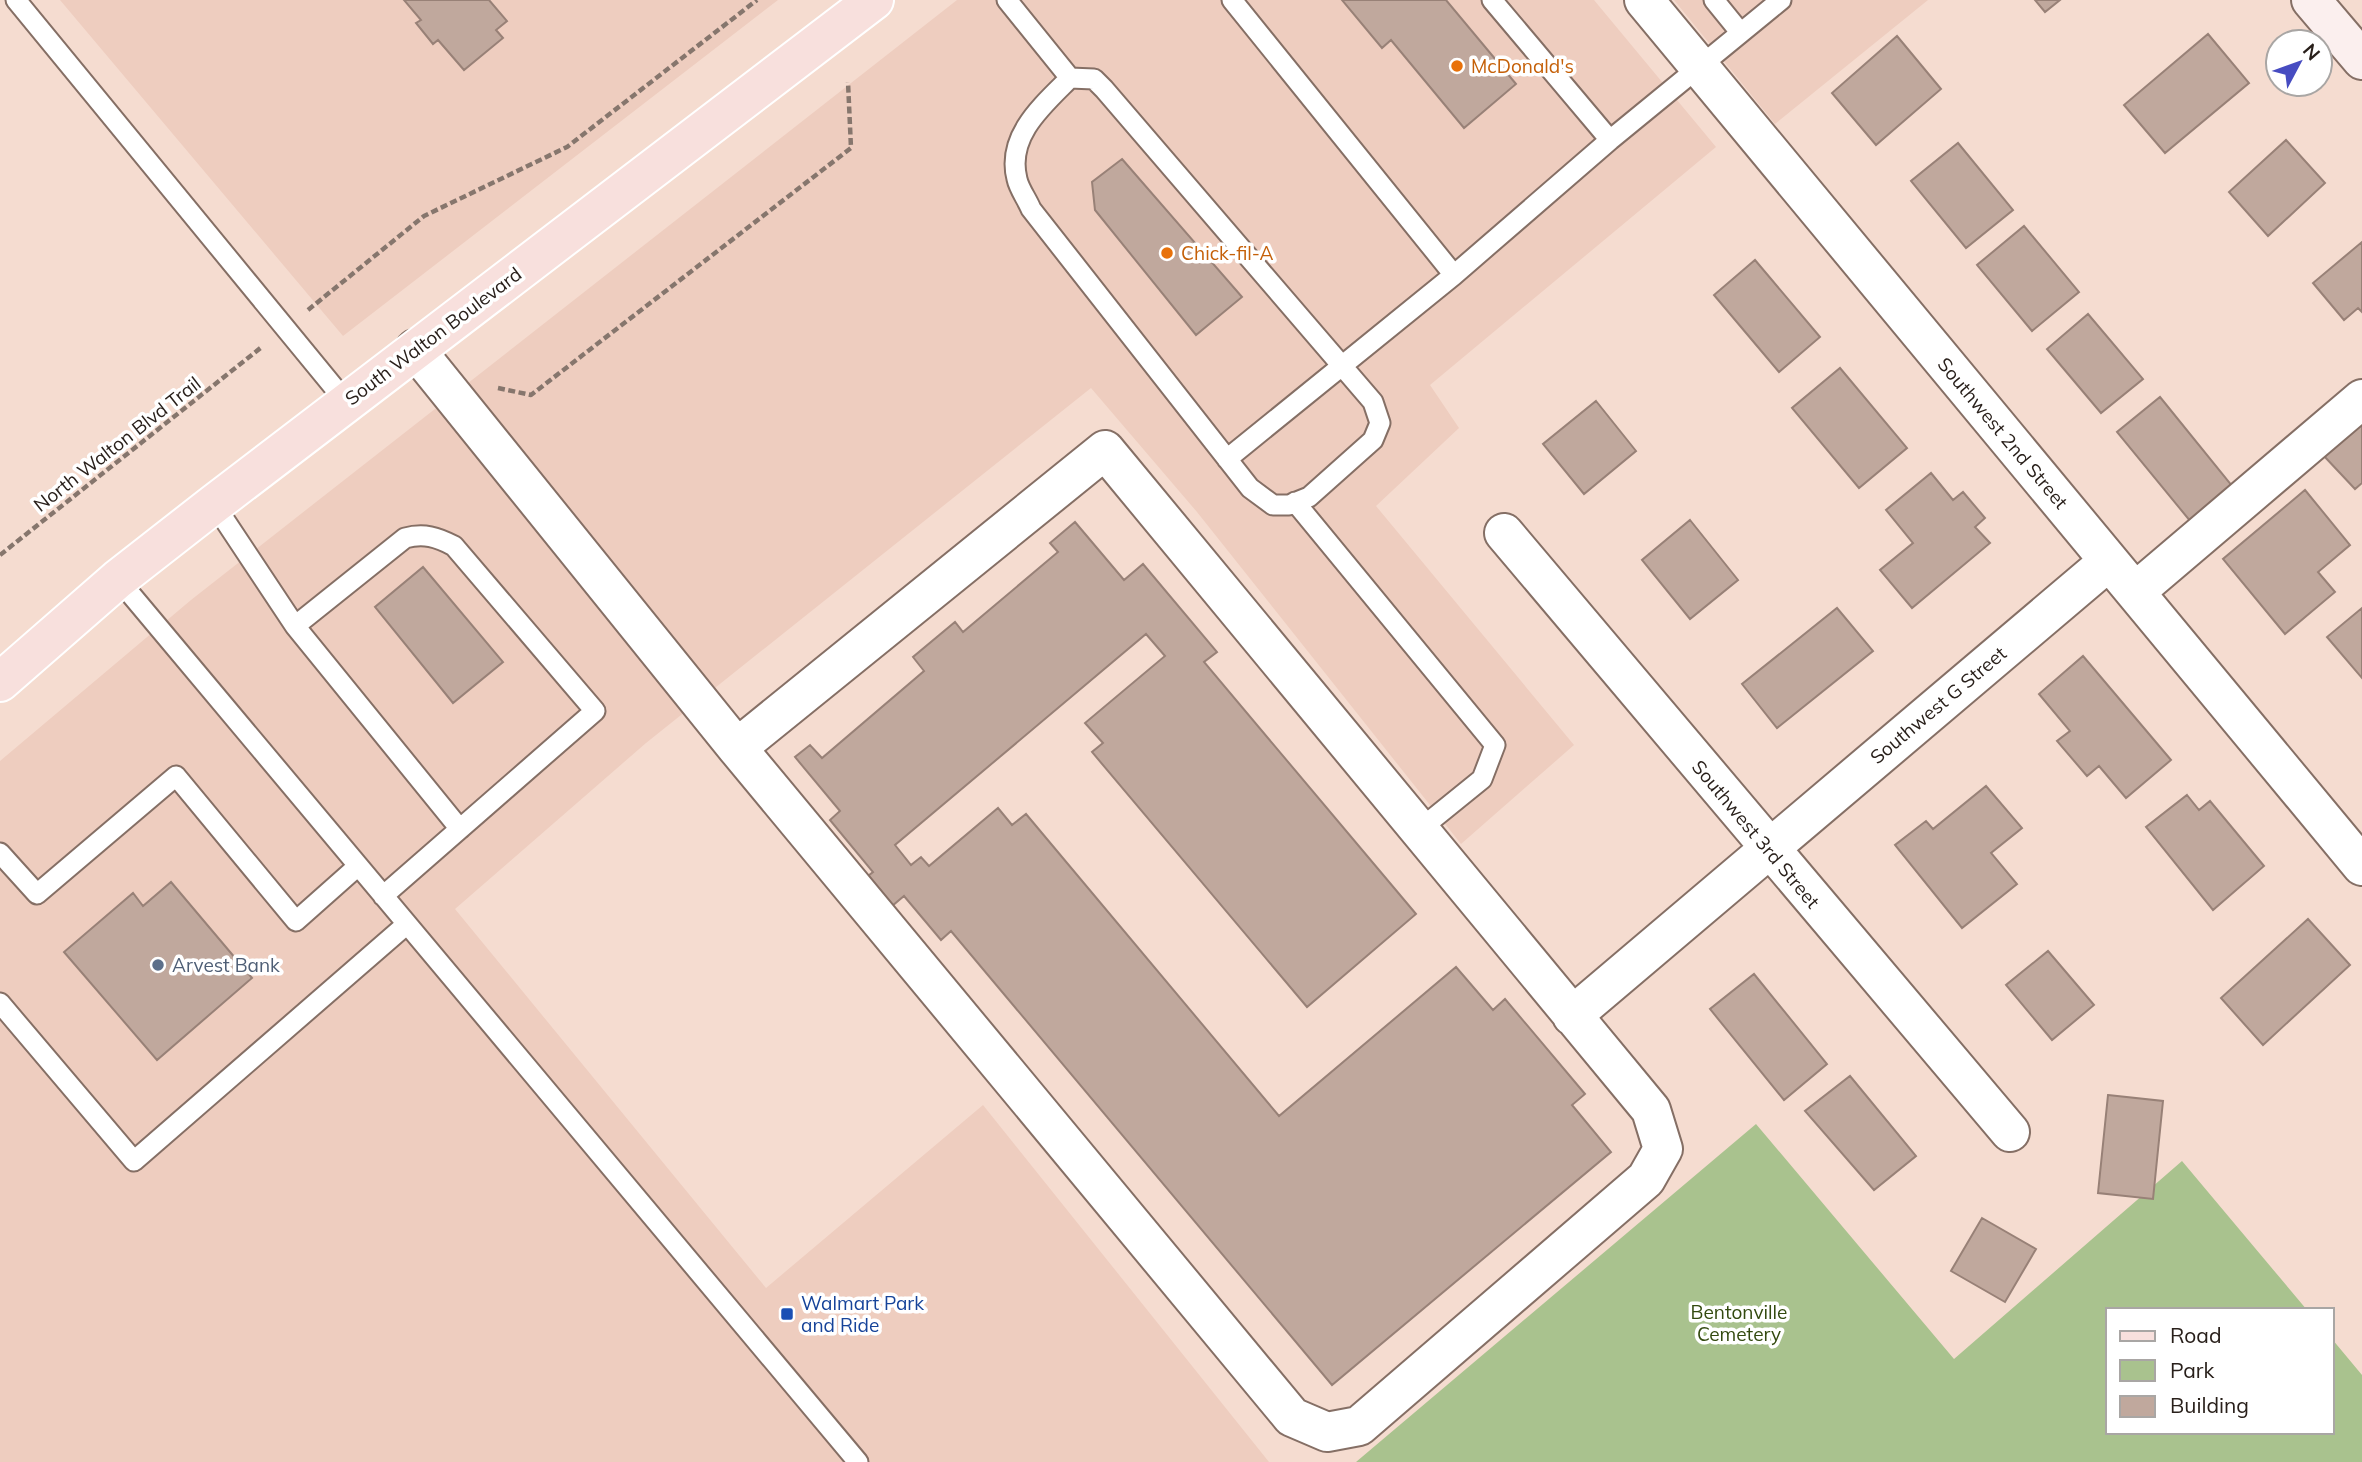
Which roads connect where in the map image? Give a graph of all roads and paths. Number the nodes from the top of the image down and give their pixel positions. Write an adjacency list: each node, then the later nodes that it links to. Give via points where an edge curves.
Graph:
1 (16, 0): 24 (lane)
2 (757, 0): 18 (path, via 567,147 424,216)
3 (874, 0): 19 (main road, South Walton Boulevard)
4 (1007, 0): 14 (lane)
5 (1232, 0): 17 (lane)
6 (1492, 0): 16 (lane)
7 (1644, 0): 13 (street, Southwest 2nd Street)
8 (1714, 0): 11 (lane)
9 (1782, 0): 11 (lane)
10 (2311, 0): 12 (main road)
11 (1741, 32): 13 (lane)
12 (2362, 60)
13 (1699, 66): 16 (lane); 30 (street, Southwest 2nd Street)
14 (1070, 78): 21 (lane, via 1094,79 1104,89); 25 (lane, via 1030,117 1016,149 1017,179 1031,209)
15 (848, 82): 22 (path, via 851,148 531,395)
16 (1610, 140): 17 (lane)
17 (1454, 275): 21 (lane)
18 (321, 300)
19 (415, 349): 24 (main road, South Walton Boulevard); 35 (street)
20 (252, 355): 29 (path, North Walton Blvd Trail)
21 (1341, 365): 25 (lane); 26 (lane, via 1373,402 1380,423 1373,440 1309,497)
22 (492, 386)
23 (2362, 399): 32 (street)
24 (346, 402): 27 (main road, South Walton Boulevard)
25 (1227, 459): 26 (lane, via 1250,488 1273,505)
26 (1295, 502): 37 (lane, via 1495,745 1482,779)
27 (214, 504): 31 (main road, South Walton Boulevard); 33 (lane)
28 (1504, 533): 38 (street, Southwest 3rd Street)
29 (0, 555)
30 (2109, 561): 32 (street, Southwest 2nd Street); 38 (street, Southwest G Street)
31 (118, 579): 34 (main road, South Walton Boulevard); 40 (lane)
32 (2135, 593): 41 (street, Southwest 2nd Street)
33 (295, 626): 36 (lane); 36 (lane, via 405,538 421,534 440,538 454,547 595,711)
34 (0, 682)
35 (737, 748): 37 (street, via 1105,450); 45 (street, via 1292,1417 1327,1432 1359,1426 1646,1179 1663,1149 1651,1110)
36 (460, 829): 42 (lane)
37 (1419, 830): 45 (street)
38 (1768, 849): 45 (street, Southwest G Street); 46 (street, Southwest 3rd Street)
39 (0, 853): 40 (lane, via 37,894 176,776 296,921)
40 (358, 866): 42 (lane)
41 (2362, 866)
42 (383, 896): 43 (lane)
43 (407, 924): 44 (lane, via 134,1161); 47 (lane)
44 (0, 1003)
45 (1572, 1016)
46 (2010, 1132)
47 (858, 1462)

